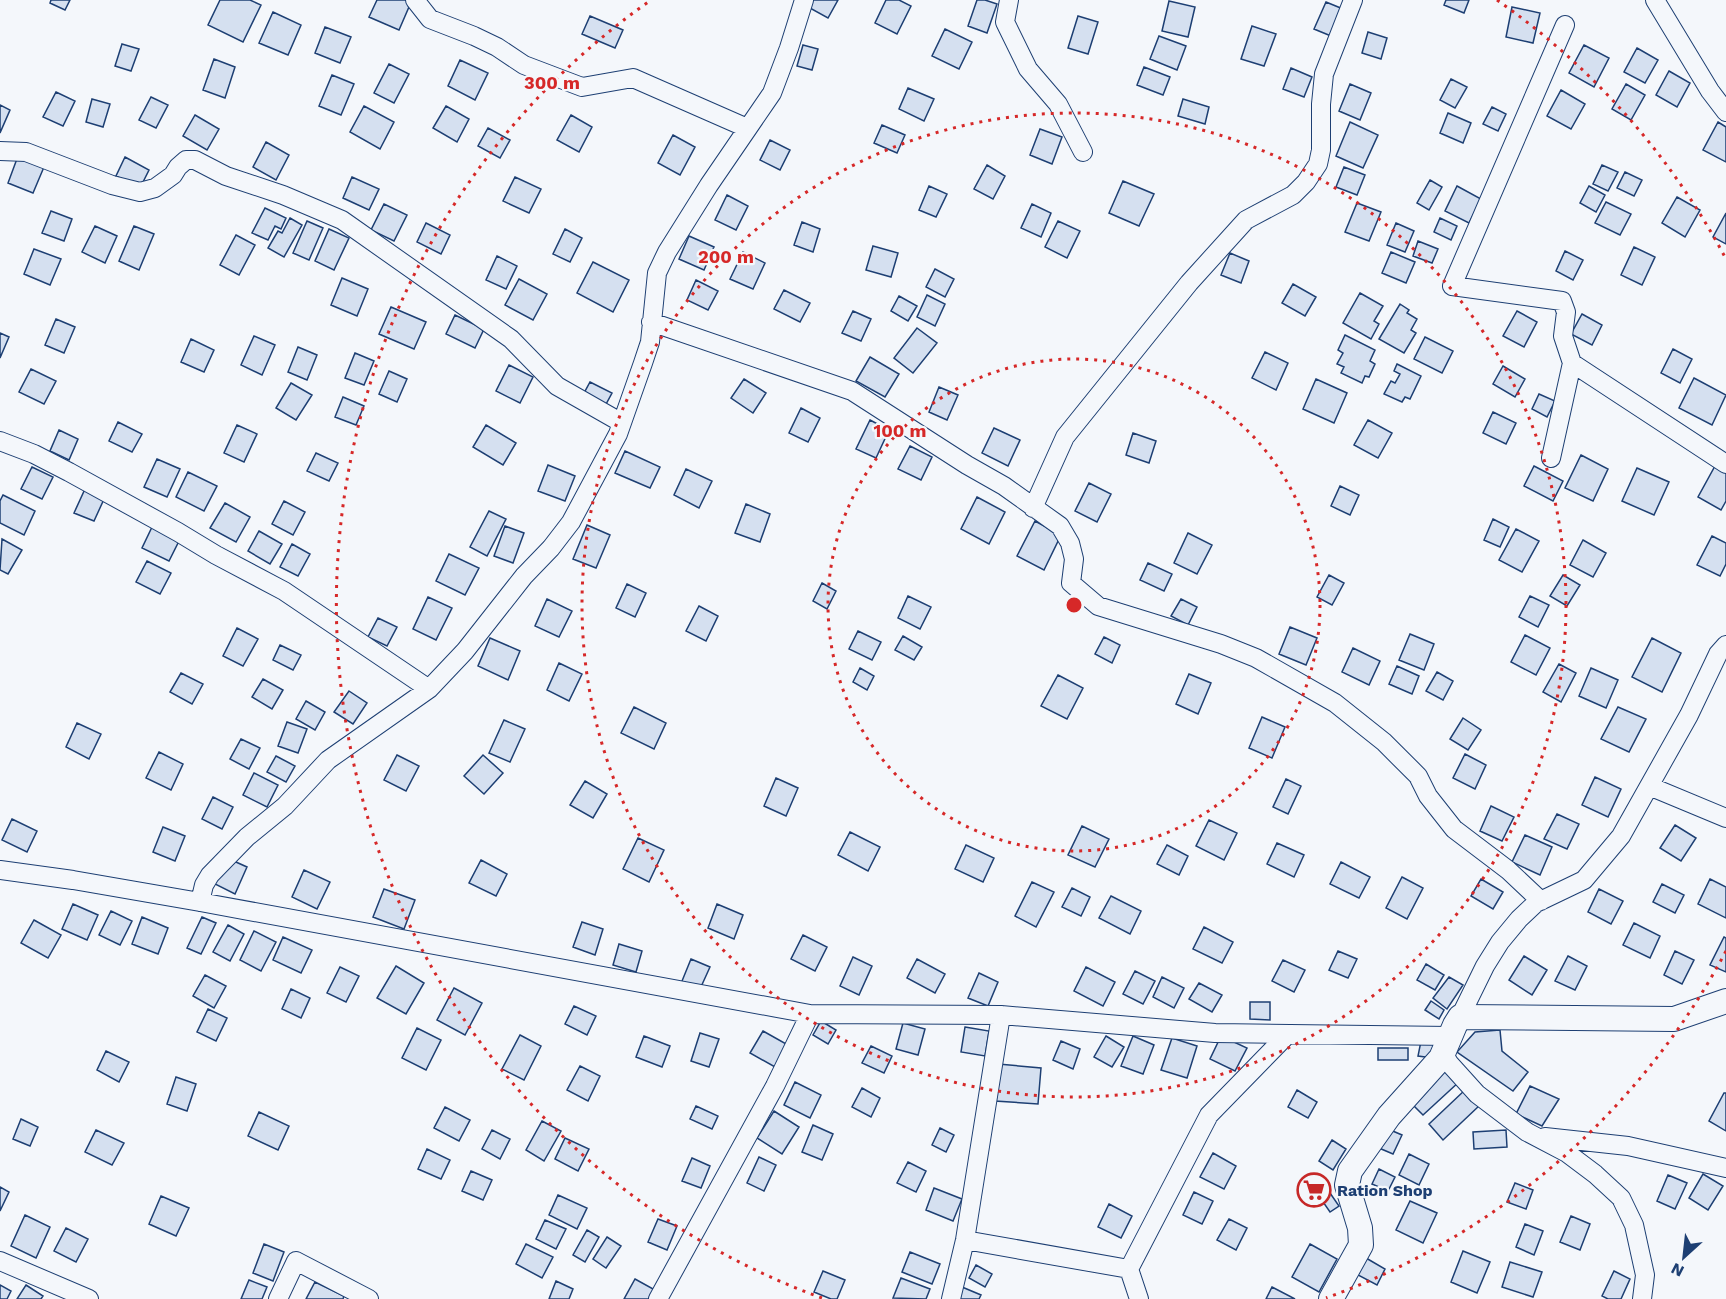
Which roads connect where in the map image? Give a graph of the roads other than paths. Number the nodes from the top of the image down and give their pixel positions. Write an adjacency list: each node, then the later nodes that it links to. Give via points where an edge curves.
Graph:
1 (415, 0): 8 (street, via 430,19 497,47 524,65 582,87 633,78)
2 (804, 0): 8 (street, via 772,93)
3 (1009, 0): 10 (street, via 1005,22 1023,59 1058,104)
4 (1353, 0): 17 (street, via 1324,74 1318,165 1293,195 1246,220 1189,283 1065,437)
5 (1655, 0): 7 (street)
6 (1566, 25): 12 (street, via 1452,285 1562,300 1566,312 1563,336)
7 (1726, 112)
8 (747, 128): 11 (street, via 667,252 657,273)
9 (0, 151): 13 (street, via 26,152 140,192 173,176 186,160 195,160 226,176 342,220 511,339 557,386)
10 (1083, 152)
11 (651, 322): 13 (street, via 650,342); 17 (street, via 852,390)
12 (1572, 363): 15 (street); 16 (street)
13 (622, 423): 19 (street, via 571,522)
14 (0, 441): 19 (street, via 69,472 284,591)
15 (1551, 458)
16 (1726, 464)
17 (1033, 508): 23 (street, via 1060,526 1071,543 1071,584 1098,606 1256,658 1335,703 1384,742 1418,776 1454,829)
18 (1726, 645): 20 (street)
19 (429, 689): 24 (street, via 328,760 285,807 246,837 210,875)
20 (1649, 786): 21 (street); 23 (street, via 1621,836 1584,880)
21 (1726, 818)
22 (0, 870): 24 (street)
23 (1541, 901): 29 (street, via 1500,942)
24 (200, 902): 26 (street)
25 (1726, 1001): 29 (main road, via 1674,1019)
26 (810, 1014): 27 (street); 38 (street)
27 (1001, 1015): 28 (street, via 1215,1034); 32 (street)
28 (1288, 1034): 29 (street); 34 (street, via 1209,1114)
29 (1451, 1035): 30 (street, via 1449,1063 1477,1094); 41 (main road, via 1441,1058 1389,1116 1350,1171 1347,1185 1361,1245)
30 (1533, 1136): 31 (street, via 1628,1146); 42 (street, via 1567,1153 1621,1198 1634,1225 1645,1275)
31 (1726, 1168)
32 (965, 1240): 34 (street); 39 (street)
33 (0, 1261): 35 (street)
34 (1129, 1269): 40 (street)
35 (89, 1299)
36 (278, 1299): 37 (street, via 296,1261)
37 (369, 1299)
38 (658, 1299)
39 (951, 1299)
40 (1139, 1299)
41 (1331, 1299)
42 (1642, 1299)

